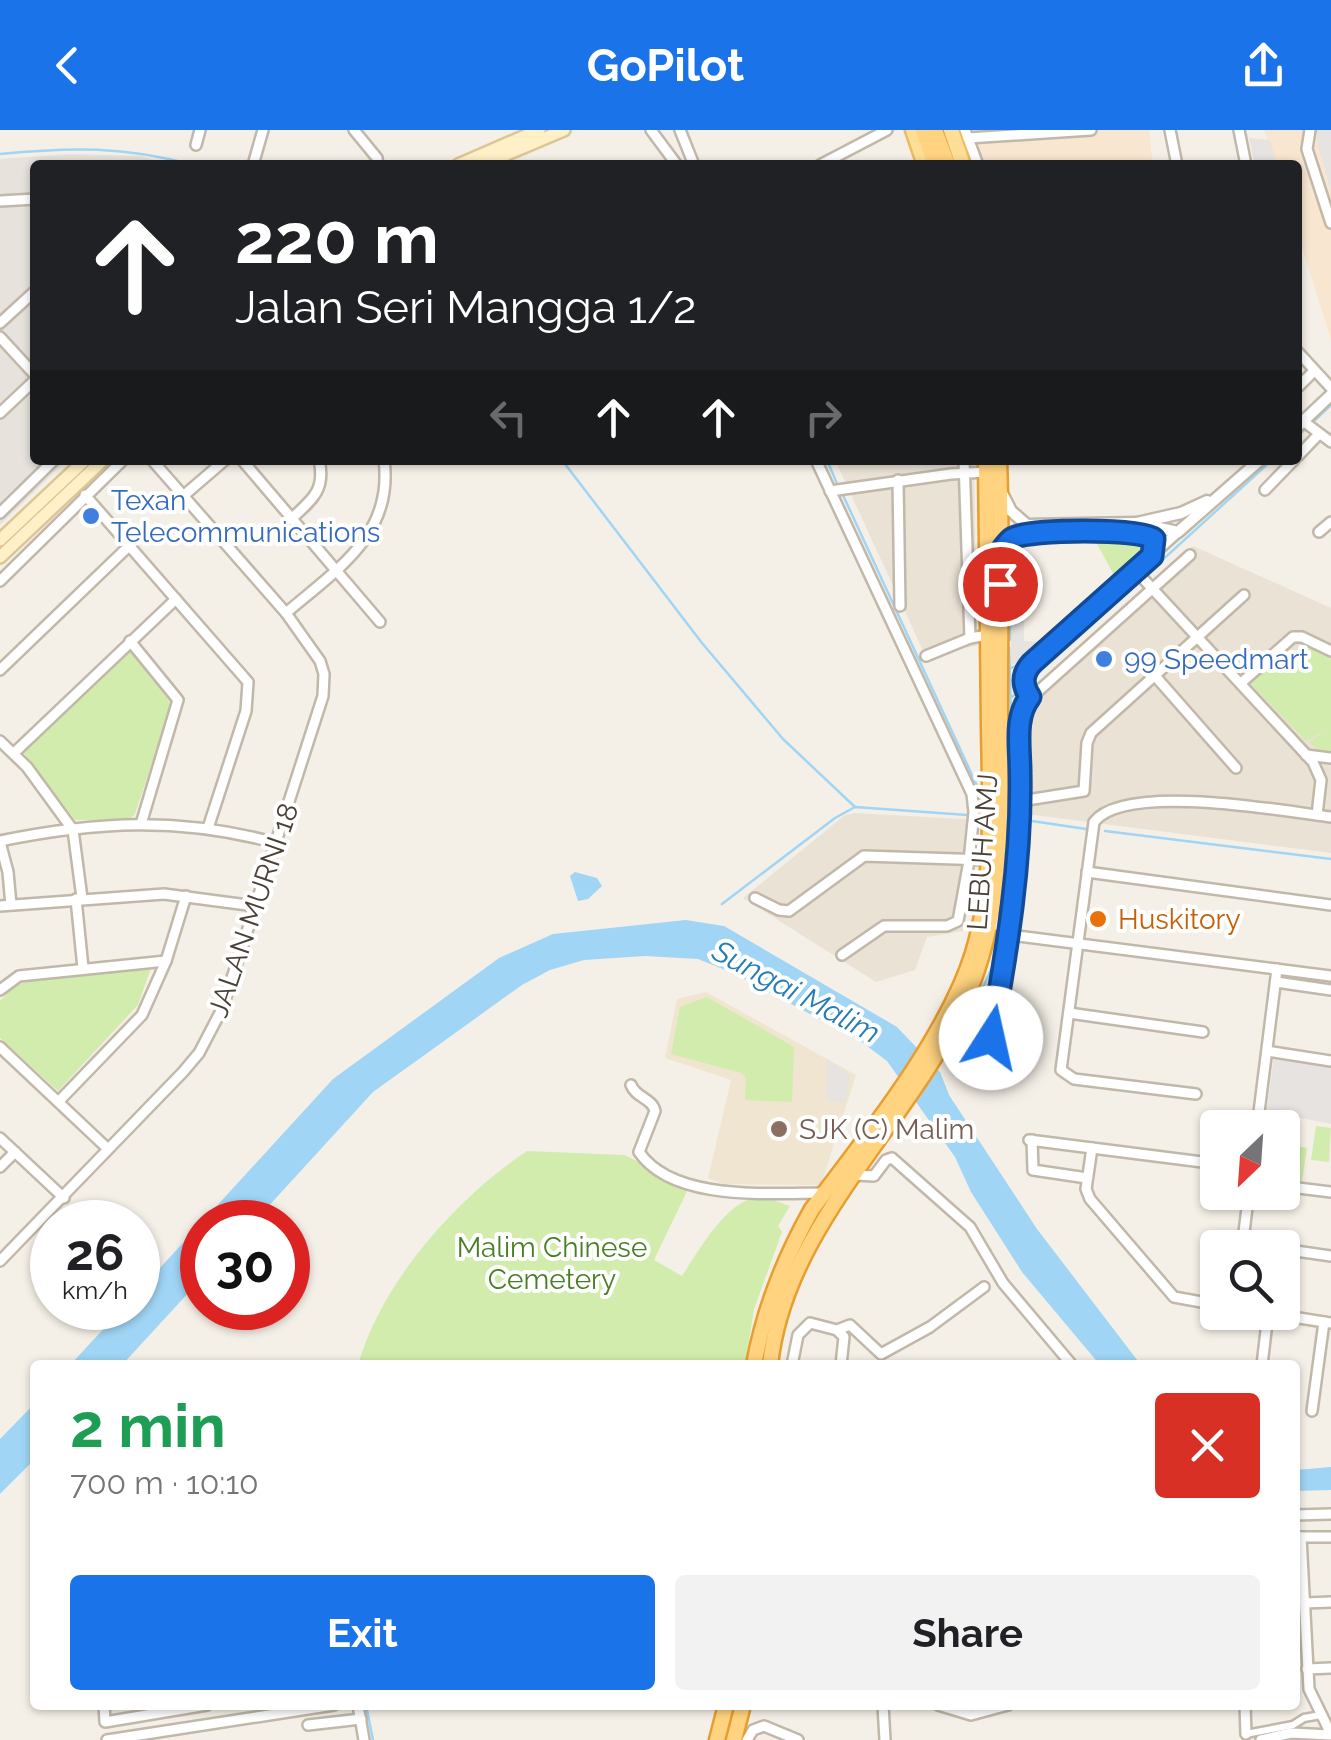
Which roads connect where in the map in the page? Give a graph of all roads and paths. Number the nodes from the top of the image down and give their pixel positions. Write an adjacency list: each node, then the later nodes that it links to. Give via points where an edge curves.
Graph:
1 (200, 130): 19 (street)
2 (264, 130): 20 (street)
3 (354, 130): 21 (street)
4 (539, 130): 22 (main road)
5 (564, 130): 23 (main road)
6 (651, 130): 24 (street)
7 (680, 130): 25 (street)
8 (886, 130): 26 (street)
9 (913, 130): 27 (main road)
10 (923, 130): 28 (highway)
11 (936, 130): 29 (highway)
12 (951, 130): 30 (main road)
13 (1092, 130): 17 (street)
14 (1170, 130): 32 (street)
15 (1239, 130): 33 (street)
16 (1310, 130): 36 (street, via 1307,148)
17 (1031, 132): 18 (street)
18 (966, 134): 31 (street)
19 (196, 145)
20 (255, 160)
21 (377, 160)
22 (470, 160)
23 (494, 160)
24 (673, 160)
25 (692, 160)
26 (829, 160)
27 (923, 160)
28 (933, 160)
29 (946, 160)
30 (961, 160)
31 (976, 160)
32 (1176, 160)
33 (1245, 160)
34 (30, 199): 35 (street)
35 (0, 201)
36 (1331, 223)
37 (30, 296): 38 (street)
38 (0, 323)
39 (0, 338): 42 (street)
40 (1302, 357): 41 (street)
41 (1314, 371): 44 (street); 45 (street)
42 (30, 372)
43 (30, 383): 46 (street)
44 (1302, 383)
45 (1331, 392): 47 (street)
46 (0, 413)
47 (1308, 427): 48 (street)
48 (1331, 442)
49 (49, 465): 72 (street)
50 (80, 465): 78 (main road)
51 (98, 465): 83 (main road)
52 (118, 465): 70 (street)
53 (156, 465): 71 (street)
54 (219, 465): 71 (street)
55 (246, 465): 73 (street)
56 (320, 465): 73 (street, via 319,491)
57 (385, 465): 84 (street, via 382,509 364,542)
58 (820, 465): 67 (street)
59 (964, 465): 64 (street)
60 (999, 465): 68 (highway, LEBUH AMJ)
61 (1254, 465): 66 (street)
62 (1289, 465): 69 (street)
63 (986, 466): 64 (street); 92 (highway, LEBUH AMJ)
64 (965, 473): 65 (street); 93 (street)
65 (898, 480): 67 (street); 89 (street)
66 (1228, 488): 75 (street); 76 (street)
67 (837, 489): 115 (street, via 972,794)
68 (1000, 490): 75 (street, via 1027,525); 81 (highway, LEBUH AMJ)
69 (1265, 490)
70 (85, 495): 79 (street); 86 (street)
71 (182, 497): 90 (street)
72 (0, 513)
73 (291, 519): 84 (street)
74 (1331, 522): 77 (street)
75 (1140, 528): 76 (street); 81 (street, via 1022,536); 82 (street, via 1154,539)
76 (1178, 532): 82 (street)
77 (1319, 532)
78 (0, 540)
79 (130, 545): 88 (street); 98 (street)
80 (1190, 555): 85 (street)
81 (1000, 556): 124 (highway, LEBUH AMJ, via 1002,827)
82 (1152, 556): 85 (street)
83 (0, 557)
84 (336, 570): 90 (street); 91 (street)
85 (1144, 578): 94 (street); 101 (street); 101 (street, via 1032,663)
86 (0, 581)
87 (1244, 595): 94 (street)
88 (176, 599): 95 (street); 111 (street, via 246,676 249,688)
89 (900, 606)
90 (286, 613): 114 (street, JALAN MURNI 18, via 320,661 324,682)
91 (380, 622)
92 (988, 635): 93 (street); 116 (highway, LEBUH AMJ)
93 (970, 638): 97 (street)
94 (1198, 638): 99 (street); 100 (street)
95 (130, 641): 103 (street); 110 (street, via 178,700)
96 (1331, 651): 100 (street, via 1293,637)
97 (926, 656)
98 (0, 670)
99 (1156, 677): 106 (street); 107 (street, via 1091,733 1084,791)
100 (1241, 683): 104 (street)
101 (1026, 688): 107 (street)
102 (0, 740): 103 (street)
103 (14, 753): 112 (street)
104 (1306, 754): 105 (street); 108 (street, via 1320,774)
105 (1331, 758)
106 (1236, 768)
107 (1021, 800): 125 (street)
108 (1317, 815): 109 (street); 117 (street, via 1177,799 1104,812 1096,818)
109 (1331, 817)
110 (141, 824): 111 (street); 112 (street)
111 (208, 828): 114 (street)
112 (73, 830): 113 (street); 120 (street)
113 (0, 841): 122 (street, via 8,872)
114 (276, 843): 123 (street, JALAN MURNI 18)
115 (970, 860): 116 (street); 119 (street, via 864,856 789,911); 128 (street, via 962,915 954,924 884,926)
116 (987, 860): 139 (highway, LEBUH AMJ, via 974,949)
117 (1086, 872): 121 (street); 127 (street)
118 (186, 896): 120 (street); 123 (street); 129 (street)
119 (755, 898)
120 (79, 899): 122 (street); 130 (street)
121 (1331, 905)
122 (5, 906)
123 (255, 906): 150 (street, JALAN MURNI 18, via 222,1009 200,1053)
124 (994, 907): 125 (street, via 996,924); 126 (highway, LEBUH AMJ)
125 (1010, 935): 126 (street); 127 (street); 138 (street)
126 (988, 942): 139 (highway, LEBUH AMJ, via 965,1001)
127 (1077, 944): 131 (street); 136 (street)
128 (842, 955)
129 (166, 961): 130 (street); 145 (street, via 142,1015)
130 (82, 968): 134 (street, via 19,976)
131 (1277, 970): 132 (street); 133 (street)
132 (1331, 976)
133 (1276, 982): 135 (street); 141 (street)
134 (0, 990)
135 (1331, 990)
136 (1068, 1012): 137 (street); 144 (street, via 1060,1064 1067,1076)
137 (1203, 1032)
138 (991, 1038)
139 (939, 1040): 147 (highway, LEBUH AMJ)
140 (0, 1047): 145 (street)
141 (1267, 1051): 142 (street); 146 (street)
142 (1331, 1061)
143 (631, 1085): 158 (street, via 656,1111 639,1152 650,1167 724,1193)
144 (1196, 1094)
145 (60, 1101): 150 (street)
146 (1259, 1110)
147 (882, 1124): 154 (highway, LEBUH AMJ); 158 (highway, LEBUH AMJ)
148 (0, 1138): 151 (street)
149 (1092, 1148): 152 (street); 155 (street); 155 (street, via 1030,1140 1033,1170)
150 (108, 1149): 159 (street, JALAN MURNI 18)
151 (14, 1152): 153 (street); 159 (street)
152 (1200, 1162)
153 (0, 1167)
154 (856, 1175): 170 (highway, LEBUH AMJ, via 793,1282); 173 (street, via 874,1176 892,1158 978,1236 1004,1283)
155 (1087, 1178): 164 (street, via 1090,1200 1174,1297)
156 (1300, 1188): 157 (street)
157 (1331, 1192)
158 (824, 1193): 169 (highway, LEBUH AMJ, via 769,1300)
159 (64, 1198): 162 (street, JALAN MURNI 18)
160 (1300, 1252): 161 (street)
161 (1331, 1256)
162 (0, 1260)
163 (984, 1287): 167 (street, via 881,1354 855,1328)
164 (1200, 1302)
165 (1300, 1319): 166 (street)
166 (1328, 1323): 175 (street)
167 (837, 1330): 171 (street, via 804,1326); 172 (street, via 844,1337)
168 (1264, 1330): 174 (street)
169 (755, 1360)
170 (771, 1360)
171 (793, 1360)
172 (841, 1360)
173 (1068, 1360)
174 (1262, 1360)
175 (1312, 1412)
176 (1331, 1514): 177 (street)
177 (1300, 1515)
178 (1300, 1537): 179 (street)
179 (1331, 1537)
180 (1300, 1556): 182 (street)
181 (1331, 1602): 182 (street)
182 (1305, 1603): 184 (street)
183 (1331, 1668): 184 (street)
184 (1307, 1669): 196 (street)
185 (104, 1710): 186 (street, via 105,1722)
186 (176, 1710)
187 (233, 1710): 197 (street)
188 (299, 1710): 197 (street)
189 (359, 1710): 198 (street)
190 (725, 1710): 204 (highway)
191 (742, 1710): 205 (highway)
192 (883, 1710): 208 (street)
193 (954, 1710): 194 (street)
194 (989, 1710)
195 (1245, 1710): 200 (street)
196 (1321, 1715): 200 (street); 201 (street)
197 (235, 1719): 202 (street)
198 (361, 1719): 199 (street); 203 (street)
199 (308, 1724)
200 (1246, 1734)
201 (1331, 1734): 209 (street)
202 (110, 1740)
203 (364, 1740)
204 (716, 1740)
205 (734, 1740)
206 (747, 1740): 207 (street, via 764,1726)
207 (798, 1740)
208 (885, 1740)
209 (1261, 1740)

